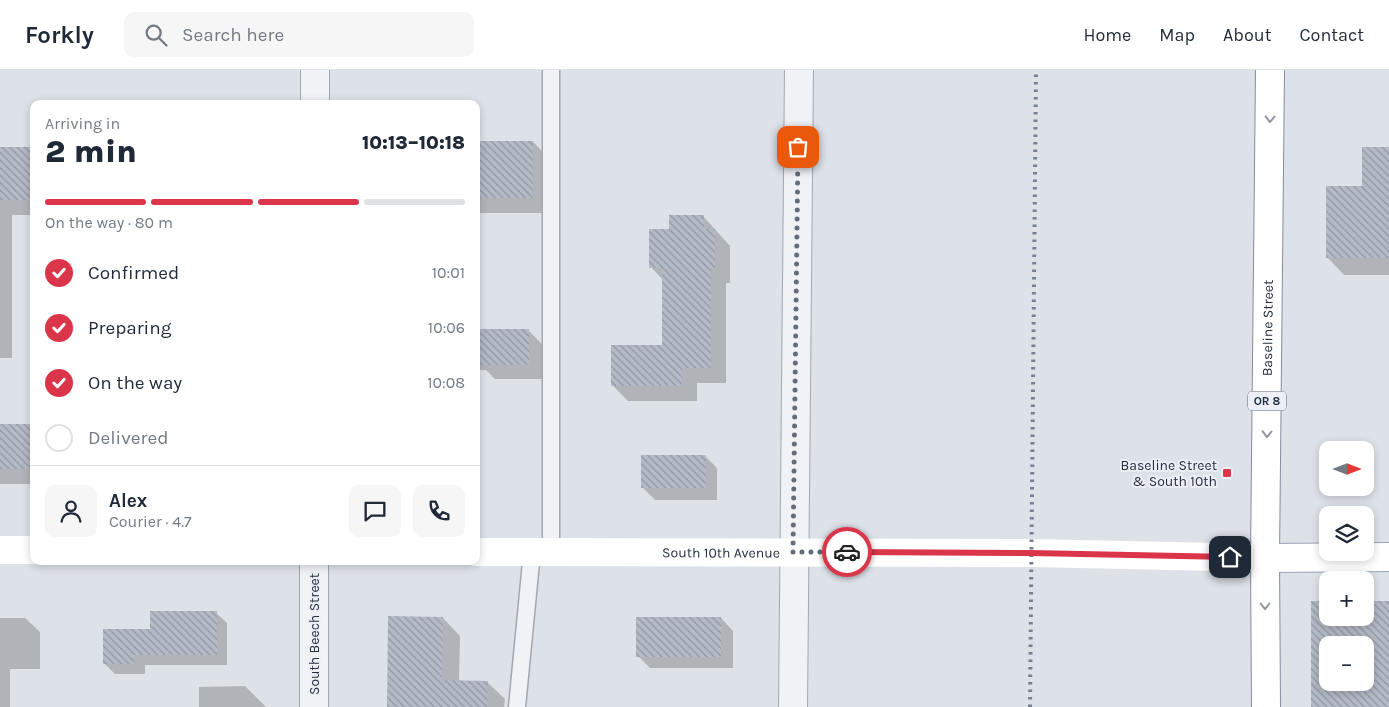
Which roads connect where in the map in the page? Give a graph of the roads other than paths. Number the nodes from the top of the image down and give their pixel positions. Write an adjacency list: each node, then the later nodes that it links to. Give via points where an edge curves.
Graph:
1 (315, 70): 5 (street)
2 (551, 70): 9 (lane)
3 (800, 70): 10 (street)
4 (1270, 70): 12 (main road, Baseline Street / OR 8, one-way to 12)
5 (315, 100)
6 (0, 550): 7 (main road)
7 (30, 550)
8 (480, 552): 9 (main road, South 10th Avenue)
9 (542, 552): 10 (main road, South 10th Avenue); 15 (lane)
10 (793, 552): 12 (main road, South 10th Avenue); 16 (street)
11 (1389, 557): 12 (main road, South 10th Avenue)
12 (1265, 558): 17 (main road, Baseline Street / OR 8, one-way to 17)
13 (314, 565): 14 (street, South Beech Street)
14 (314, 707)
15 (517, 707)
16 (793, 707)
17 (1266, 707)

